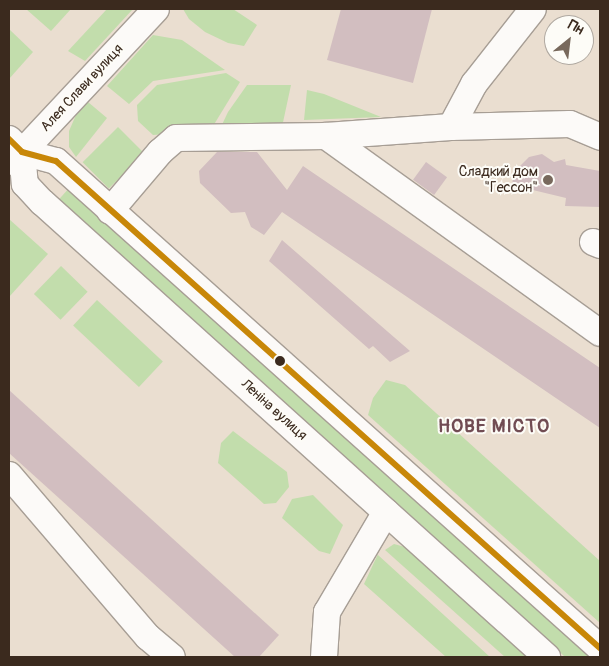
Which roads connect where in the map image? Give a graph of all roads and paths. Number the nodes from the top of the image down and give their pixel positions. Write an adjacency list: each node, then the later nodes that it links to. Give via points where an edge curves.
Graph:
1 (156, 9): 6 (street, Алея Слави вулиця)
2 (533, 9): 3 (street, via 474,84)
3 (451, 127): 4 (street); 5 (street, via 570,124)
4 (326, 136): 7 (street, via 176,138); 8 (street)
5 (600, 137)
6 (13, 152): 7 (street, via 56,161); 10 (street, Леніна вулиця, via 25,184 42,202)
7 (110, 211): 11 (street)
8 (600, 334)
9 (9, 475): 12 (street, via 148,637)
10 (386, 512): 13 (street, via 328,612); 14 (street, Леніна вулиця)
11 (600, 648)
12 (172, 657)
13 (324, 657)
14 (547, 657)

